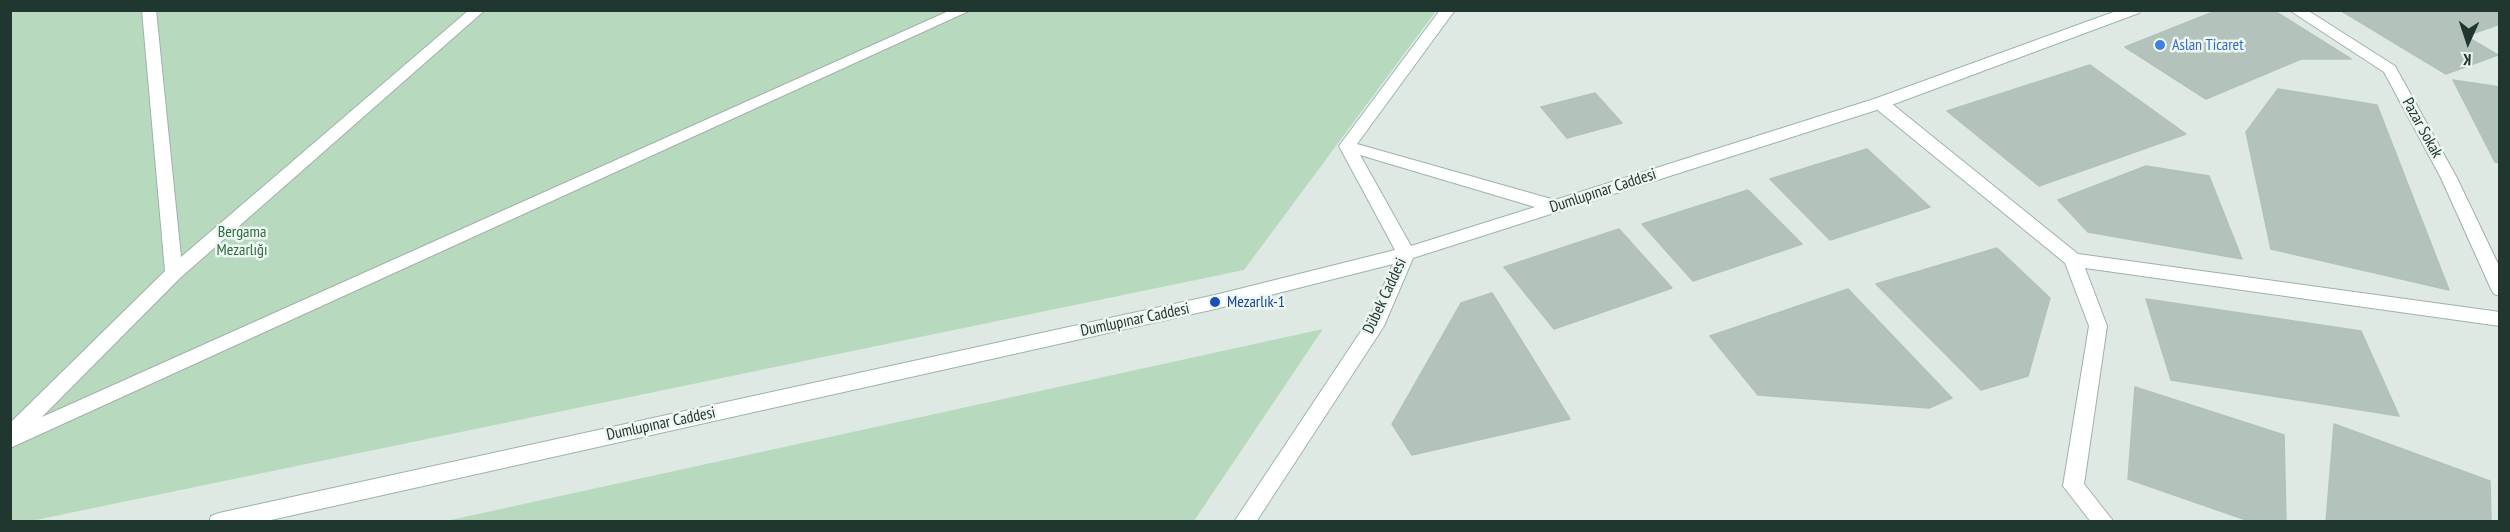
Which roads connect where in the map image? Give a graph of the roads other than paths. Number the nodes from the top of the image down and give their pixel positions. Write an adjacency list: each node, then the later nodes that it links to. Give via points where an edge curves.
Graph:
1 (149, 10): 12 (street)
2 (478, 10): 12 (street)
3 (964, 10): 15 (street)
4 (1448, 10): 8 (street)
5 (2134, 10): 7 (street, Dumlupınar Caddesi)
6 (2296, 10): 13 (street, Pazar Sokak, via 2390,69 2449,178)
7 (1880, 103): 9 (street, Dumlupınar Caddesi); 11 (street)
8 (1347, 146): 9 (street); 10 (street, Dübek Caddesi)
9 (1554, 206): 10 (street, Dumlupınar Caddesi)
10 (1406, 254): 16 (street, Dumlupınar Caddesi, via 1215,302); 17 (street, Dübek Caddesi, via 1377,321)
11 (2073, 260): 14 (street); 18 (street, via 2098,326 2073,486)
12 (174, 273): 15 (street)
13 (2499, 289)
14 (2499, 319)
15 (10, 438)
16 (219, 522)
17 (1244, 522)
18 (2104, 522)

